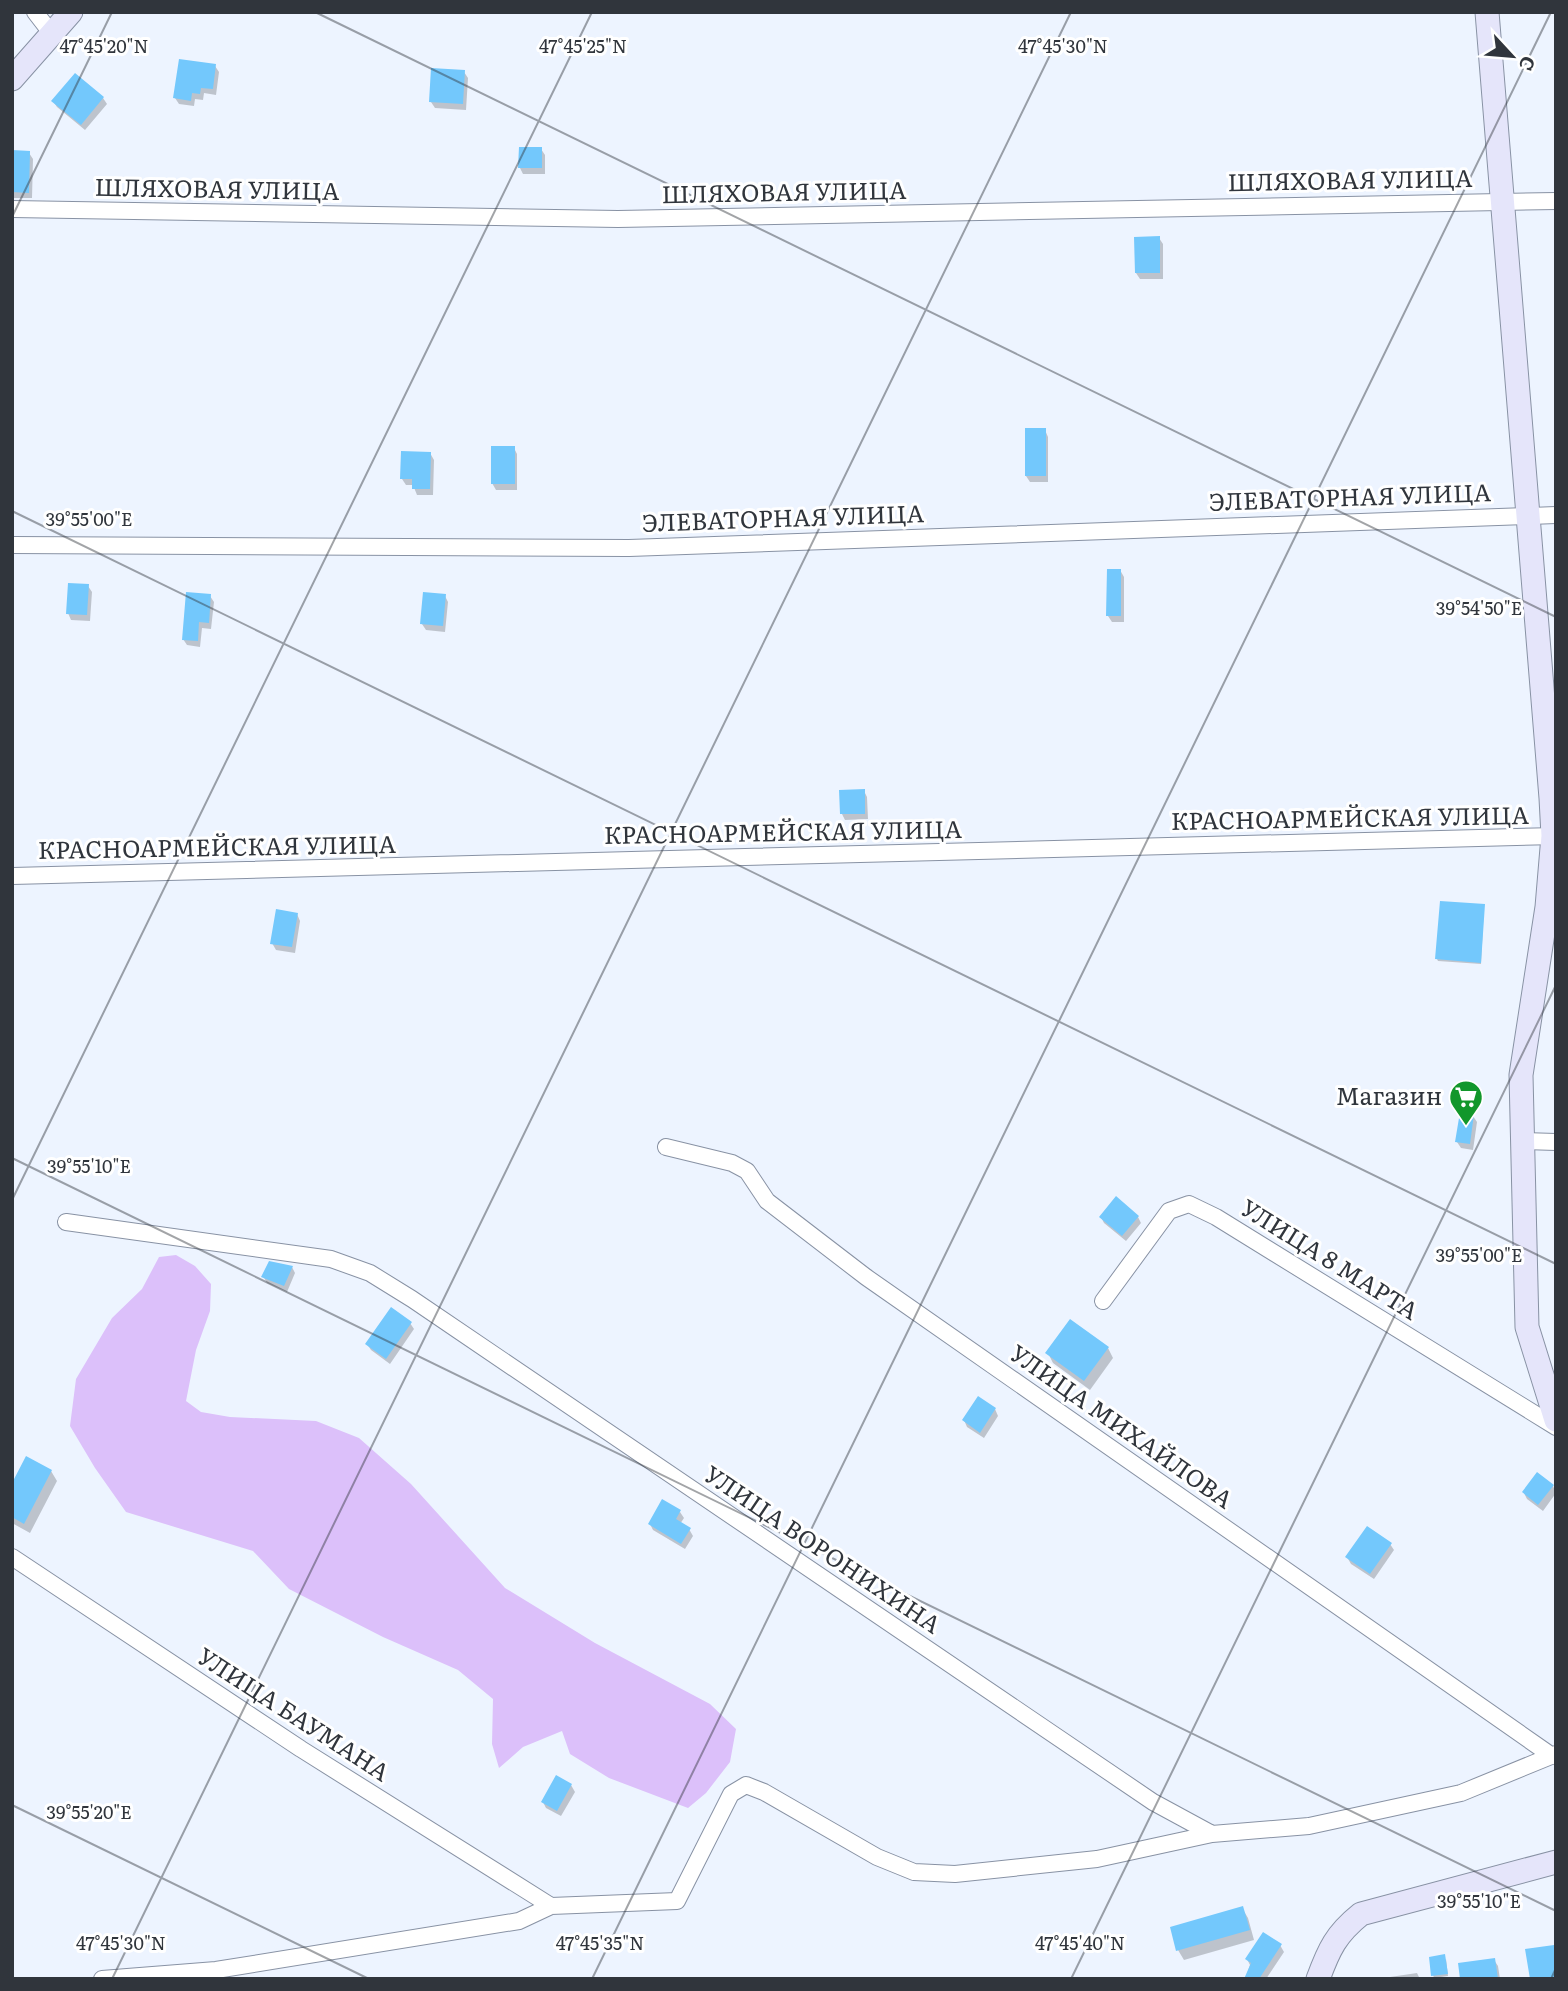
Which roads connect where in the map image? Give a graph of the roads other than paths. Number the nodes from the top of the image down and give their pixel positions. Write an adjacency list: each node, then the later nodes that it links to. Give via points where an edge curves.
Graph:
1 (35, 12): 4 (street)
2 (71, 12): 4 (street)
3 (1487, 12): 6 (street)
4 (52, 34): 5 (street)
5 (12, 79)
6 (1503, 201): 7 (street, ШЛЯХОВАЯ УЛИЦА); 8 (street, ШЛЯХОВАЯ УЛИЦА, via 618,219); 9 (street)
7 (1556, 201)
8 (12, 209)
9 (1528, 514): 10 (street, ЭЛЕВАТОРНАЯ УЛИЦА); 11 (street, ЭЛЕВАТОРНАЯ УЛИЦА, via 629,548); 12 (street)
10 (1556, 515)
11 (12, 545)
12 (1554, 836): 13 (street, КРАСНОАРМЕЙСКАЯ УЛИЦА); 14 (street, via 1521,1075)
13 (12, 876)
14 (1523, 1141): 15 (street); 19 (street, via 1527,1327)
15 (1556, 1142)
16 (666, 1147): 22 (street, УЛИЦА МИХАЙЛОВА, via 747,1171 767,1201 866,1277)
17 (66, 1222): 23 (street, УЛИЦА ВОРОНИХИНА, via 331,1259 370,1273 1153,1802)
18 (1102, 1301): 20 (street, УЛИЦА 8 МАРТА, via 1169,1211 1189,1205 1216,1217)
19 (1556, 1420)
20 (1556, 1426)
21 (12, 1558): 25 (street, УЛИЦА БАУМАНА, via 301,1749)
22 (1554, 1755): 23 (street, via 1461,1793 1309,1826)
23 (1212, 1834): 25 (street, via 1097,1859 955,1874 914,1871 877,1857 746,1786 731,1794 677,1901)
24 (1556, 1862): 27 (street, via 1361,1914 1342,1929)
25 (551, 1906): 26 (street, via 519,1921 492,1926 216,1970)
26 (102, 1979)
27 (1318, 1979)

